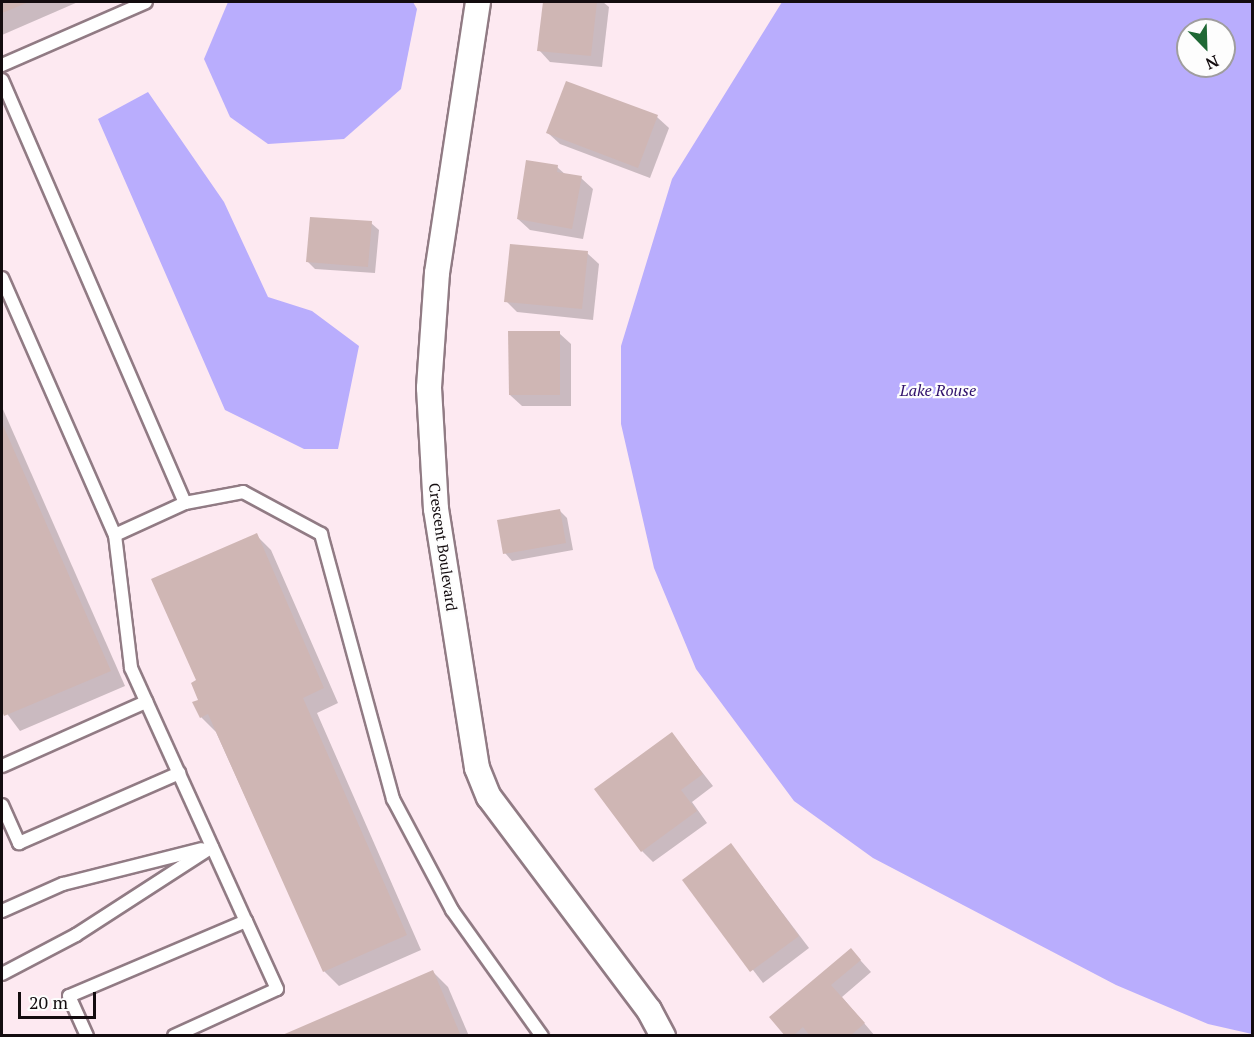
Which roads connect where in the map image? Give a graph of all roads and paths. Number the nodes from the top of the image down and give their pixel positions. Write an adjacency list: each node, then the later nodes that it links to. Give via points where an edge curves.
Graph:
1 (146, 2): 3 (lane)
2 (478, 2): 19 (street, Crescent Boulevard, via 437,273 429,388 436,509 477,768 489,797 649,1010)
3 (2, 64)
4 (2, 80): 6 (lane)
5 (2, 278): 7 (lane)
6 (184, 503): 7 (lane); 18 (lane, via 243,492 321,534 393,799 452,910)
7 (115, 535): 8 (lane, via 131,668)
8 (146, 702): 9 (lane); 10 (lane)
9 (2, 766)
10 (178, 773): 11 (lane, via 19,843); 12 (lane)
11 (2, 805)
12 (212, 847): 13 (lane, via 63,884); 14 (lane); 15 (lane, via 76,934)
13 (2, 911)
14 (246, 921): 16 (lane, via 69,996); 17 (lane, via 277,989)
15 (2, 974)
16 (87, 1035)
17 (174, 1035)
18 (542, 1035)
19 (663, 1035)

